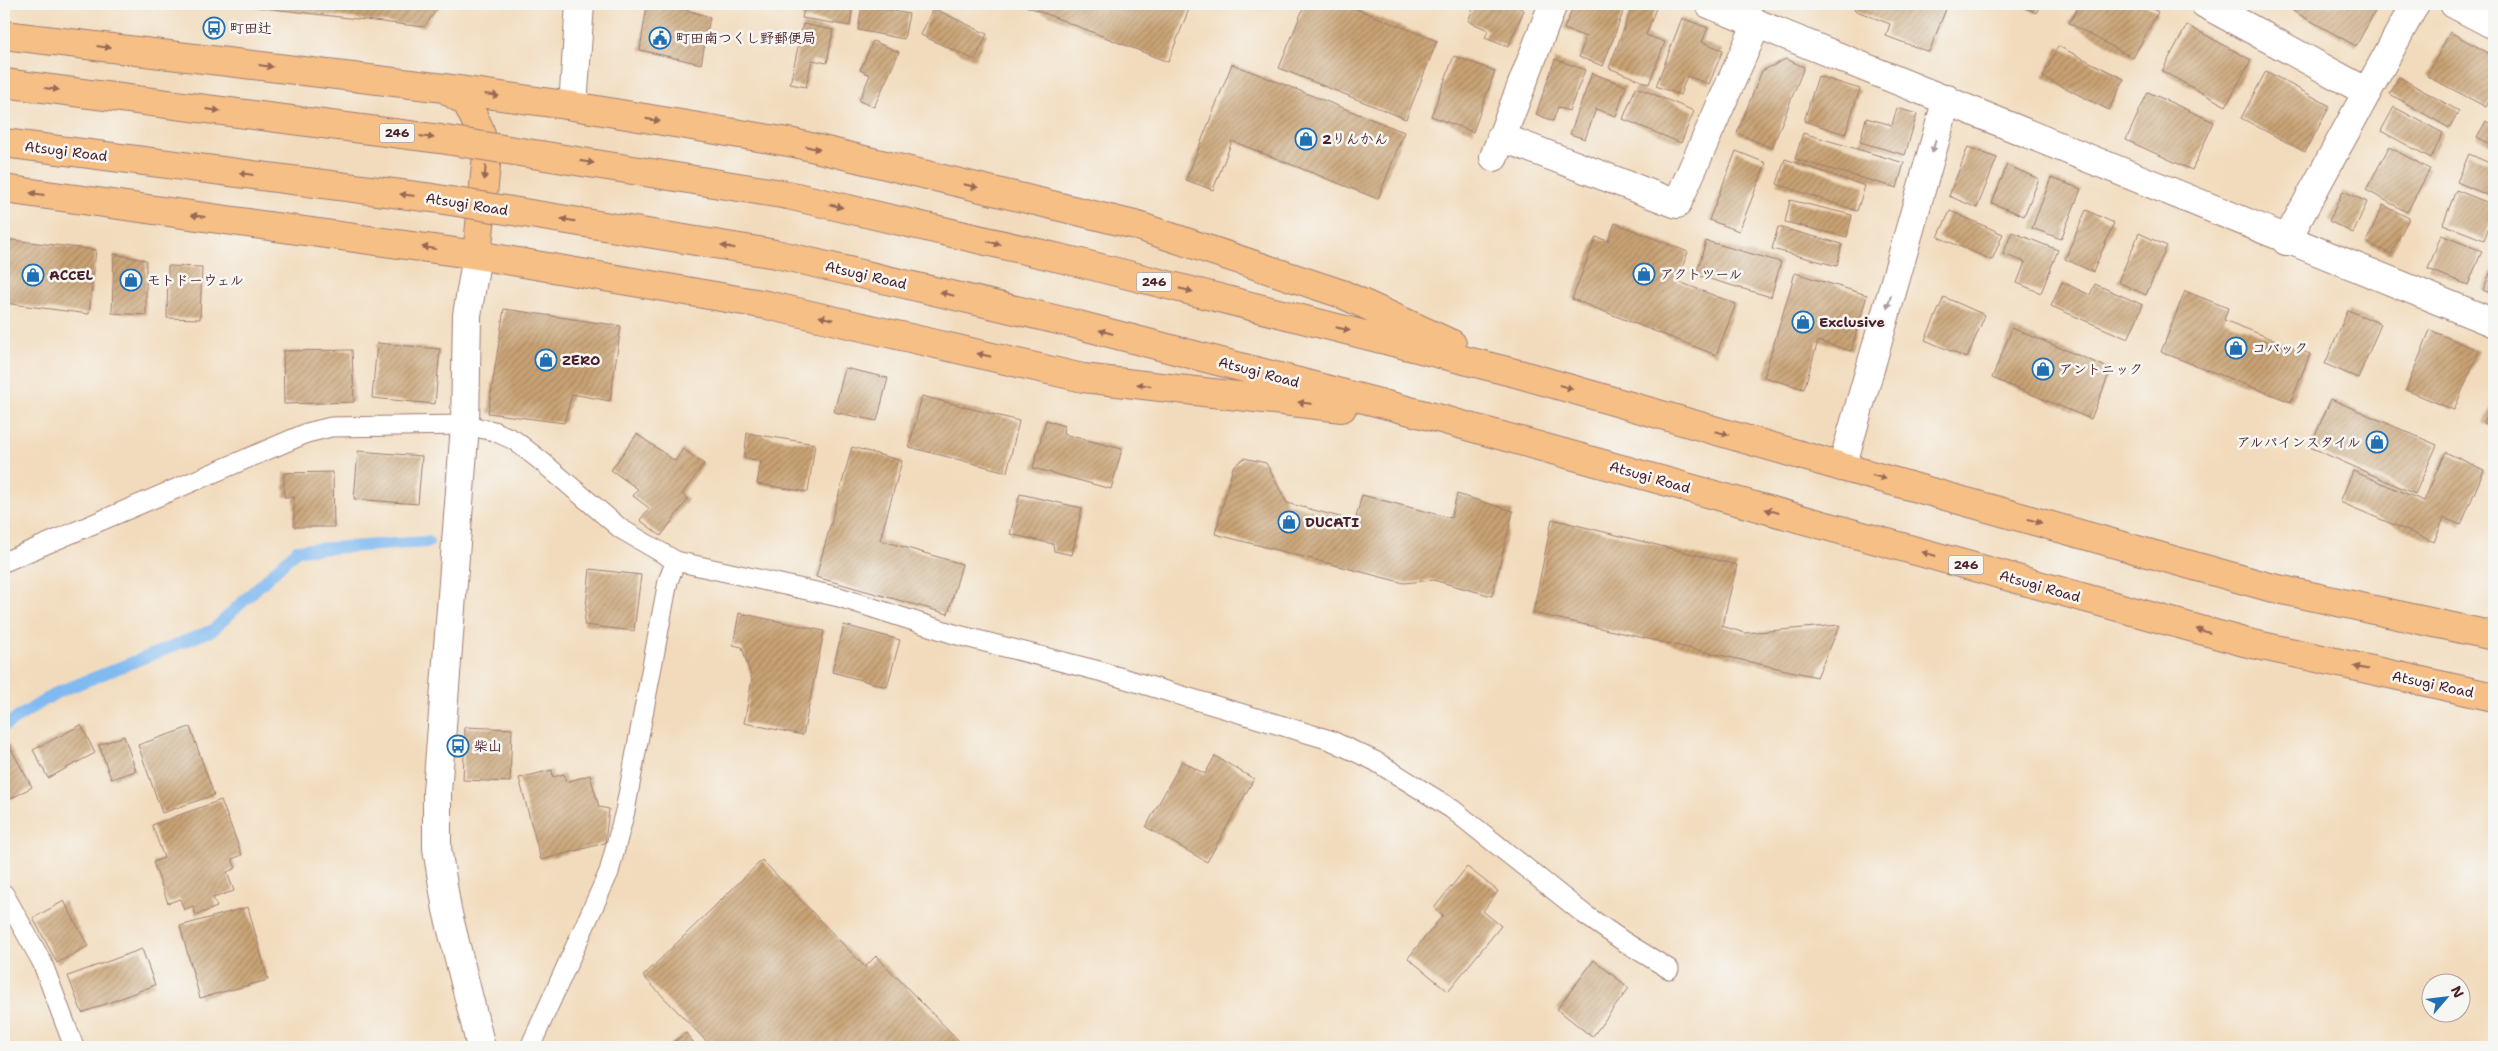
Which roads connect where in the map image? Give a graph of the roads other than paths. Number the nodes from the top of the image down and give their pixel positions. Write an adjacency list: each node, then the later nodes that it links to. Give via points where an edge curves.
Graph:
1 (580, 4): 14 (street)
2 (1553, 4): 7 (street, via 1498,147 1677,204)
3 (1710, 4): 7 (street)
4 (2205, 4): 12 (street)
5 (2415, 4): 12 (street)
6 (2454, 4): 8 (street)
7 (1757, 23): 13 (street)
8 (2494, 25)
9 (4, 35): 11 (highway, one-way to 11)
10 (4, 83): 20 (highway, 246, one-way to 20, bridge, via 440,139 788,195 1081,263)
11 (444, 88): 14 (highway, one-way to 14); 18 (highway, one-way to 18, via 467,104 487,155)
12 (2367, 92): 17 (street)
13 (1947, 99): 17 (street); 23 (street, one-way to 23)
14 (573, 106): 20 (highway, one-way to 20, via 794,143 1135,225 1342,294)
15 (4, 143): 21 (highway, Atsugi Road / 246, one-way to 15, bridge, via 1071,322 776,254 432,198)
16 (4, 189): 18 (highway, one-way to 16)
17 (2286, 241): 19 (street)
18 (477, 255): 21 (highway, one-way to 18, via 1083,378 767,305); 22 (street, via 467,314)
19 (2494, 323)
20 (1519, 374): 23 (highway, 246, one-way to 23)
21 (1441, 419): 27 (highway, Atsugi Road / 246, one-way to 21, via 2244,642)
22 (465, 425): 24 (lane, via 331,427 307,433); 25 (lane, via 494,431 514,440 621,529); 31 (street, via 437,792 437,848 447,910)
23 (1842, 467): 26 (highway, 246, one-way to 26, via 2269,586)
24 (4, 562)
25 (676, 562): 29 (lane, via 839,597 954,634 1109,674 1330,740 1375,761 1452,809 1584,914); 32 (lane, via 668,581 625,811 609,872)
26 (2494, 636)
27 (2494, 697)
28 (4, 894): 30 (lane, via 42,962)
29 (1669, 969)
30 (74, 1047)
31 (481, 1047)
32 (530, 1047)

